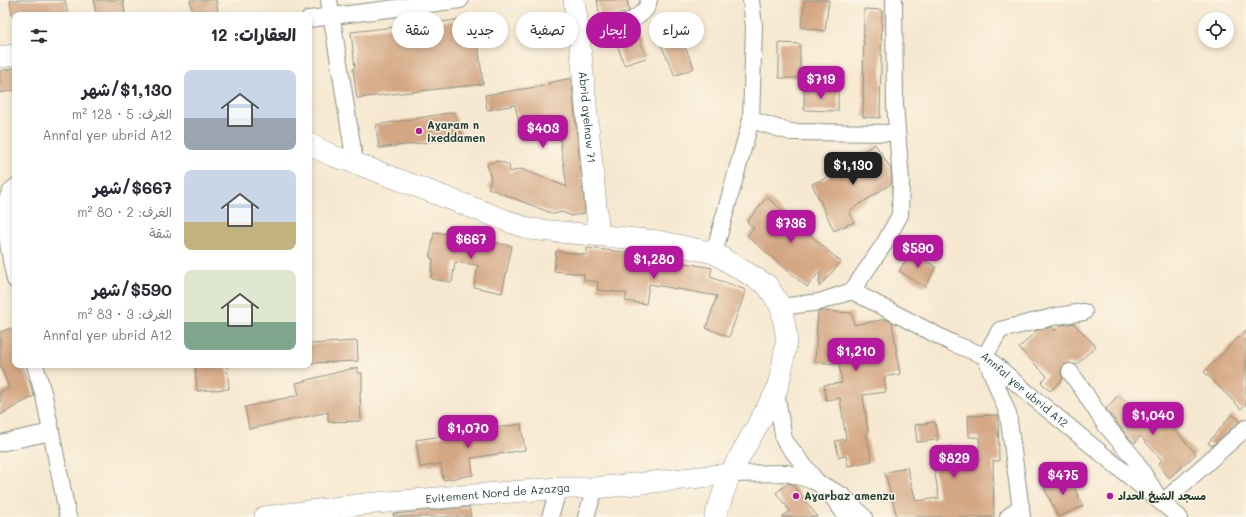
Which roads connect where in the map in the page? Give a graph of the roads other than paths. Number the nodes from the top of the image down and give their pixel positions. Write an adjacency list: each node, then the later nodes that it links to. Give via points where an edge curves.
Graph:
1 (329, 0): 7 (street)
2 (460, 0): 7 (street)
3 (574, 0): 9 (main road, Abrid aɣelnaw 71)
4 (649, 0): 9 (street, via 645,10 628,23)
5 (751, 0): 12 (street, via 754,27)
6 (894, 0): 13 (street)
7 (331, 16): 8 (street); 15 (street)
8 (312, 19)
9 (579, 34): 17 (main road, Abrid aɣelnaw 71)
10 (12, 55): 11 (main road)
11 (0, 57)
12 (751, 120): 13 (street, via 791,132); 18 (street)
13 (897, 133): 20 (street, via 901,181 900,215)
14 (312, 146): 15 (main road)
15 (355, 163): 17 (main road, via 529,229)
16 (12, 191): 19 (street, via 8,196 6,214)
17 (600, 236): 18 (main road, via 658,241)
18 (714, 253): 21 (main road, via 767,285)
19 (12, 265)
20 (852, 291): 21 (street, via 819,302); 23 (street, Annfal ɣer ubrid A12, via 952,343)
21 (781, 307): 26 (main road, via 787,338)
22 (1084, 312): 23 (street, via 1000,330)
23 (985, 356): 34 (street, Annfal ɣer ubrid A12); 36 (street, via 1008,414)
24 (36, 368): 28 (street)
25 (1070, 372): 34 (street, via 1104,423 1133,456)
26 (776, 392): 30 (main road); 31 (street, via 784,440)
27 (1246, 428): 34 (street)
28 (51, 432): 29 (street); 37 (street)
29 (0, 442)
30 (730, 474): 31 (street, via 787,473); 33 (main road, Evitement Nord de Azazga); 41 (main road)
31 (817, 482): 42 (street, via 831,495); 43 (street, via 843,496)
32 (559, 488): 33 (main road, Evitement Nord de Azazga); 35 (main road, Evitement Nord de Azazga); 39 (street)
33 (595, 488): 40 (street)
34 (1162, 503): 45 (street, Annfal ɣer ubrid A12)
35 (364, 511): 38 (main road, Evitement Nord de Azazga)
36 (1021, 512): 44 (street)
37 (68, 517)
38 (265, 517)
39 (550, 517)
40 (586, 517)
41 (714, 517)
42 (847, 517)
43 (864, 517)
44 (1008, 517)
45 (1179, 517)

